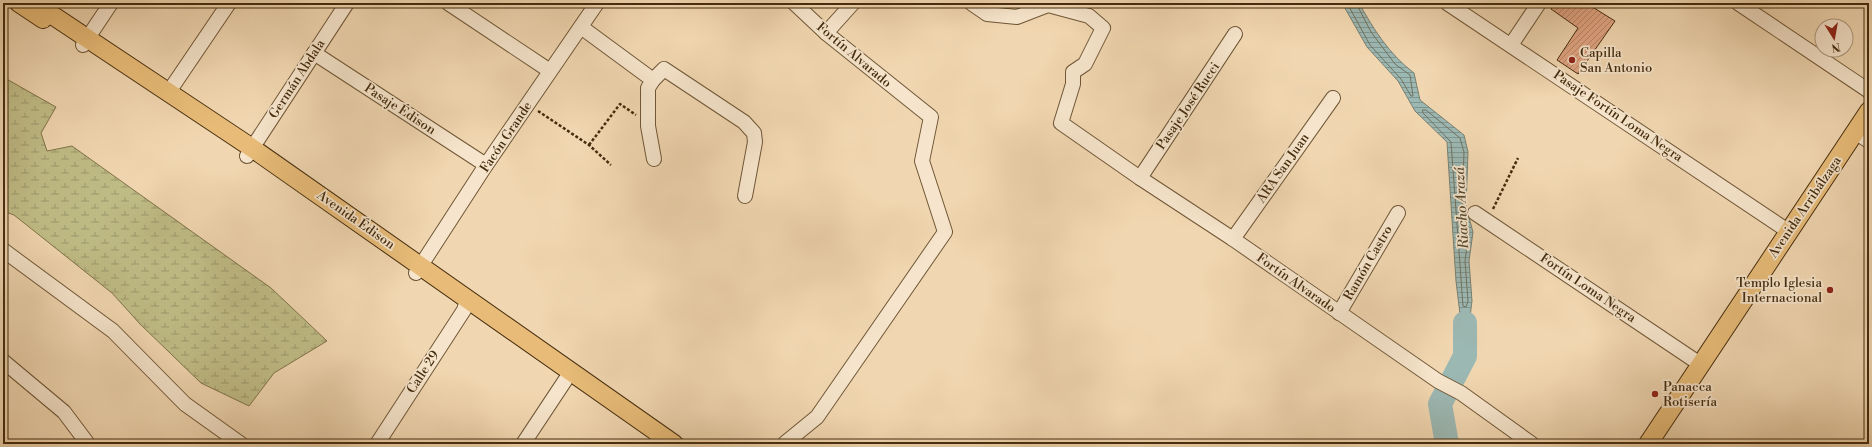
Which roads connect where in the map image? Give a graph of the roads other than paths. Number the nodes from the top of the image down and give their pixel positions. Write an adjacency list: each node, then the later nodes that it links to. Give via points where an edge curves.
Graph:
1 (19, 3): 17 (main road, Avenida Édison)
2 (34, 3): 17 (main road, Avenida Édison)
3 (111, 3): 17 (street)
4 (229, 3): 23 (street)
5 (347, 3): 19 (street, Germán Abdala)
6 (448, 3): 20 (street)
7 (597, 3): 14 (street, Facón Grande)
8 (794, 3): 15 (street, Fortín Alvarado)
9 (853, 3): 15 (street)
10 (971, 3): 30 (street, Fortín Alvarado, via 988,14 1017,17 1048,4 1089,16 1103,28 1085,64 1073,72 1073,84 1061,123)
11 (1447, 3): 18 (street, Pasaje Fortín Loma Negra)
12 (1539, 3): 18 (street)
13 (1738, 3): 22 (street)
14 (581, 27): 20 (street, Facón Grande); 21 (street)
15 (826, 34): 49 (street, Fortín Alvarado, via 931,117 922,160 945,232 817,417)
16 (1236, 34): 30 (street, Pasaje José Rucci)
17 (85, 42): 23 (main road, Avenida Édison); 27 (main road, Avenida Édison)
18 (1511, 45): 34 (street, Pasaje Fortín Loma Negra)
19 (314, 53): 27 (street, Germán Abdala); 29 (street, Pasaje Édison)
20 (550, 71): 29 (street, Facón Grande)
21 (653, 80): 28 (street, via 648,88 648,124); 31 (street, via 664,69 744,122 754,133 755,142)
22 (1869, 91)
23 (168, 93): 27 (main road, Avenida Édison)
24 (1332, 98): 35 (street, ARA San Juan)
25 (1869, 111): 26 (main road, Avenida Arribálzaga)
26 (1862, 137): 34 (main road, Avenida Arribálzaga)
27 (250, 152): 37 (main road, Avenida Édison)
28 (654, 159)
29 (486, 165): 37 (street, Facón Grande)
30 (1140, 178): 35 (street, Fortín Alvarado)
31 (745, 196)
32 (1398, 213): 39 (street, Ramón Castro)
33 (1475, 213): 41 (street, Fortín Loma Negra)
34 (1788, 231): 41 (main road, Avenida Arribálzaga)
35 (1233, 239): 39 (street, Fortín Alvarado)
36 (3, 250): 44 (street, via 113,331 185,404)
37 (419, 269): 38 (main road, Avenida Édison)
38 (465, 305): 42 (main road, Avenida Édison); 45 (street, Calle 29)
39 (1339, 313): 50 (street, Fortín Alvarado, via 1438,381 1461,393)
40 (3, 361): 43 (street, via 64,412)
41 (1700, 364): 51 (main road, Avenida Arribálzaga)
42 (568, 377): 46 (street); 47 (main road, Avenida Édison); 48 (main road, Avenida Édison)
43 (88, 444)
44 (241, 444)
45 (377, 444)
46 (523, 444)
47 (656, 444)
48 (674, 444)
49 (784, 444)
50 (1532, 444)
51 (1648, 444)

